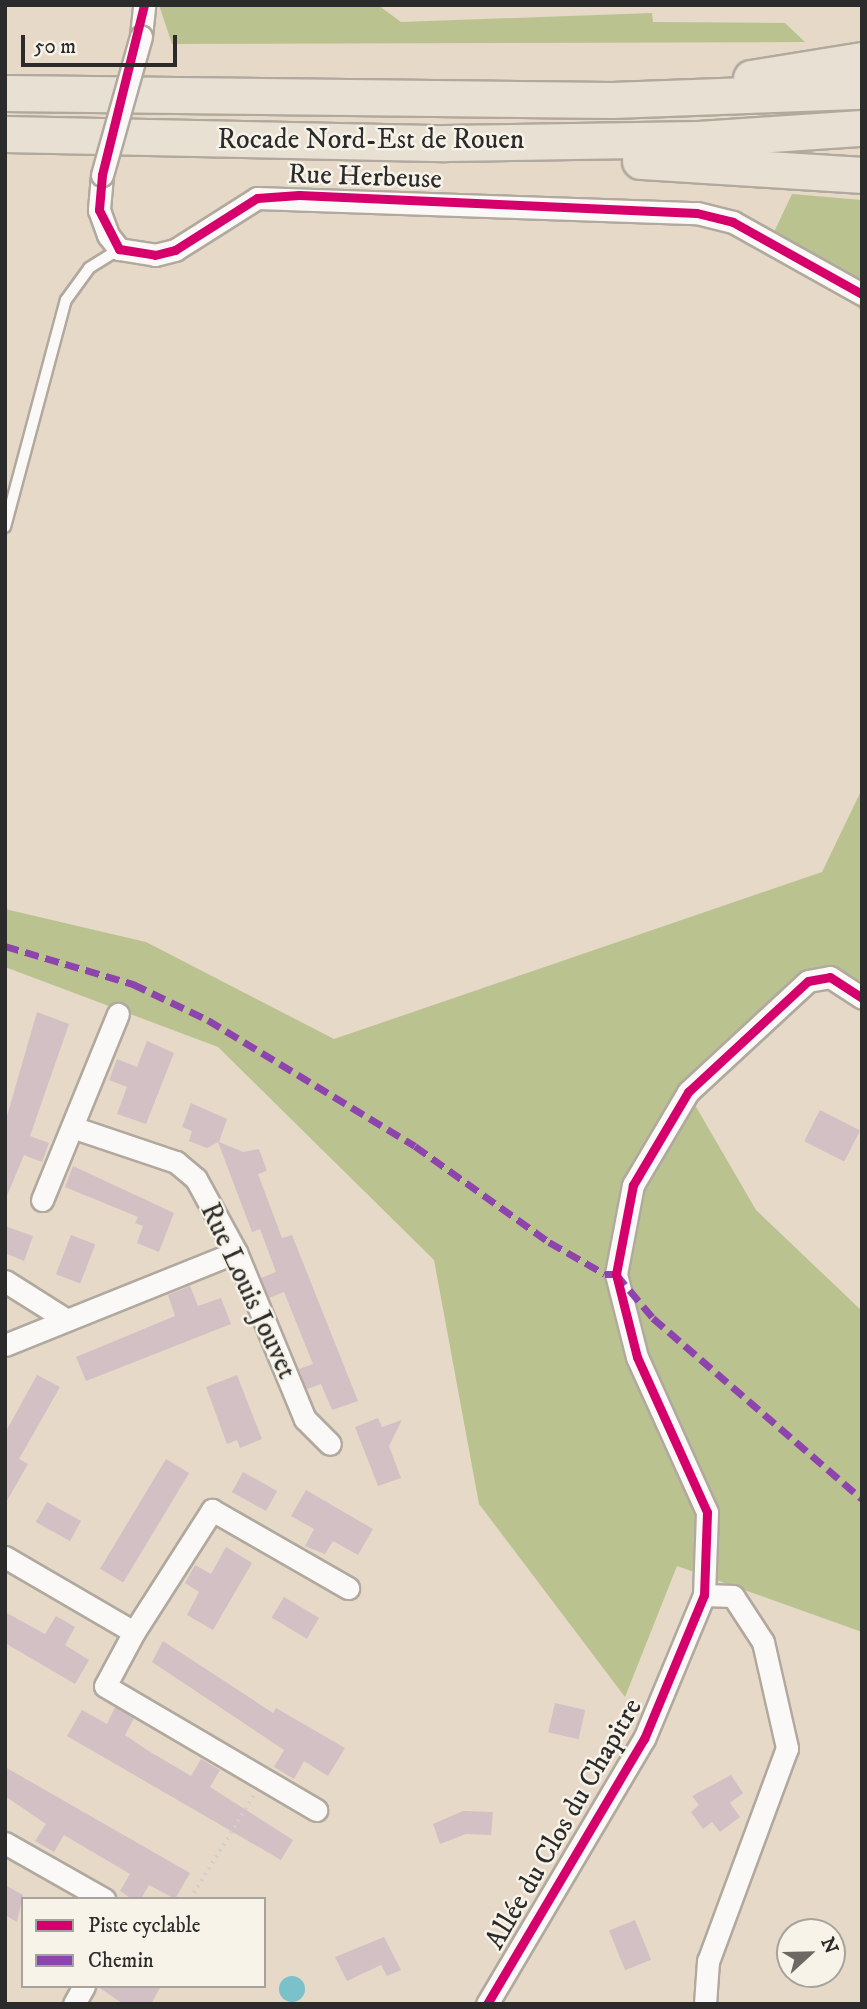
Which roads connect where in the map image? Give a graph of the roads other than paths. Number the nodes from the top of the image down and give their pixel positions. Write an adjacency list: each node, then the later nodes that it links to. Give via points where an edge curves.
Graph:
1 (144, 5): 10 (street, bridge, via 141,36 102,175 99,210)
2 (862, 60): 5 (highway)
3 (862, 91): 5 (highway, Rocade Nord-Est de Rouen)
4 (5, 93): 5 (highway, Rocade Nord-Est de Rouen)
5 (612, 100)
6 (862, 128): 8 (highway, Rocade Nord-Est de Rouen, via 699,139)
7 (5, 134): 8 (highway, Rocade Nord-Est de Rouen)
8 (445, 143): 9 (highway, via 586,159)
9 (862, 175)
10 (119, 249): 11 (street, Rue Herbeuse, via 155,255 175,250 257,198 299,195 697,213 733,222); 12 (lane, via 89,268 66,300)
11 (862, 294)
12 (5, 527)
13 (862, 998): 24 (street, Allée du Clos du Chapitre, via 830,977 808,981 688,1093 633,1185 616,1273 637,1357 707,1512)
14 (118, 1014): 15 (street)
15 (72, 1127): 16 (street); 17 (street, Rue Louis Jouvet, via 176,1162 196,1179)
16 (42, 1199)
17 (236, 1252): 19 (street); 21 (street, Rue Louis Jouvet, via 305,1419)
18 (5, 1282): 19 (street)
19 (65, 1319): 20 (street)
20 (5, 1345)
21 (330, 1444)
22 (5, 1557): 25 (street)
23 (348, 1588): 25 (street, via 212,1510)
24 (704, 1595): 31 (street, Allée du Clos du Chapitre, via 644,1740); 32 (street, via 733,1596 762,1642 787,1748 708,1961)
25 (134, 1632): 26 (street, via 105,1686)
26 (316, 1810)
27 (5, 1843): 28 (street)
28 (100, 1897)
29 (83, 1988): 30 (street)
30 (74, 2004)
31 (486, 2004)
32 (705, 2004)

